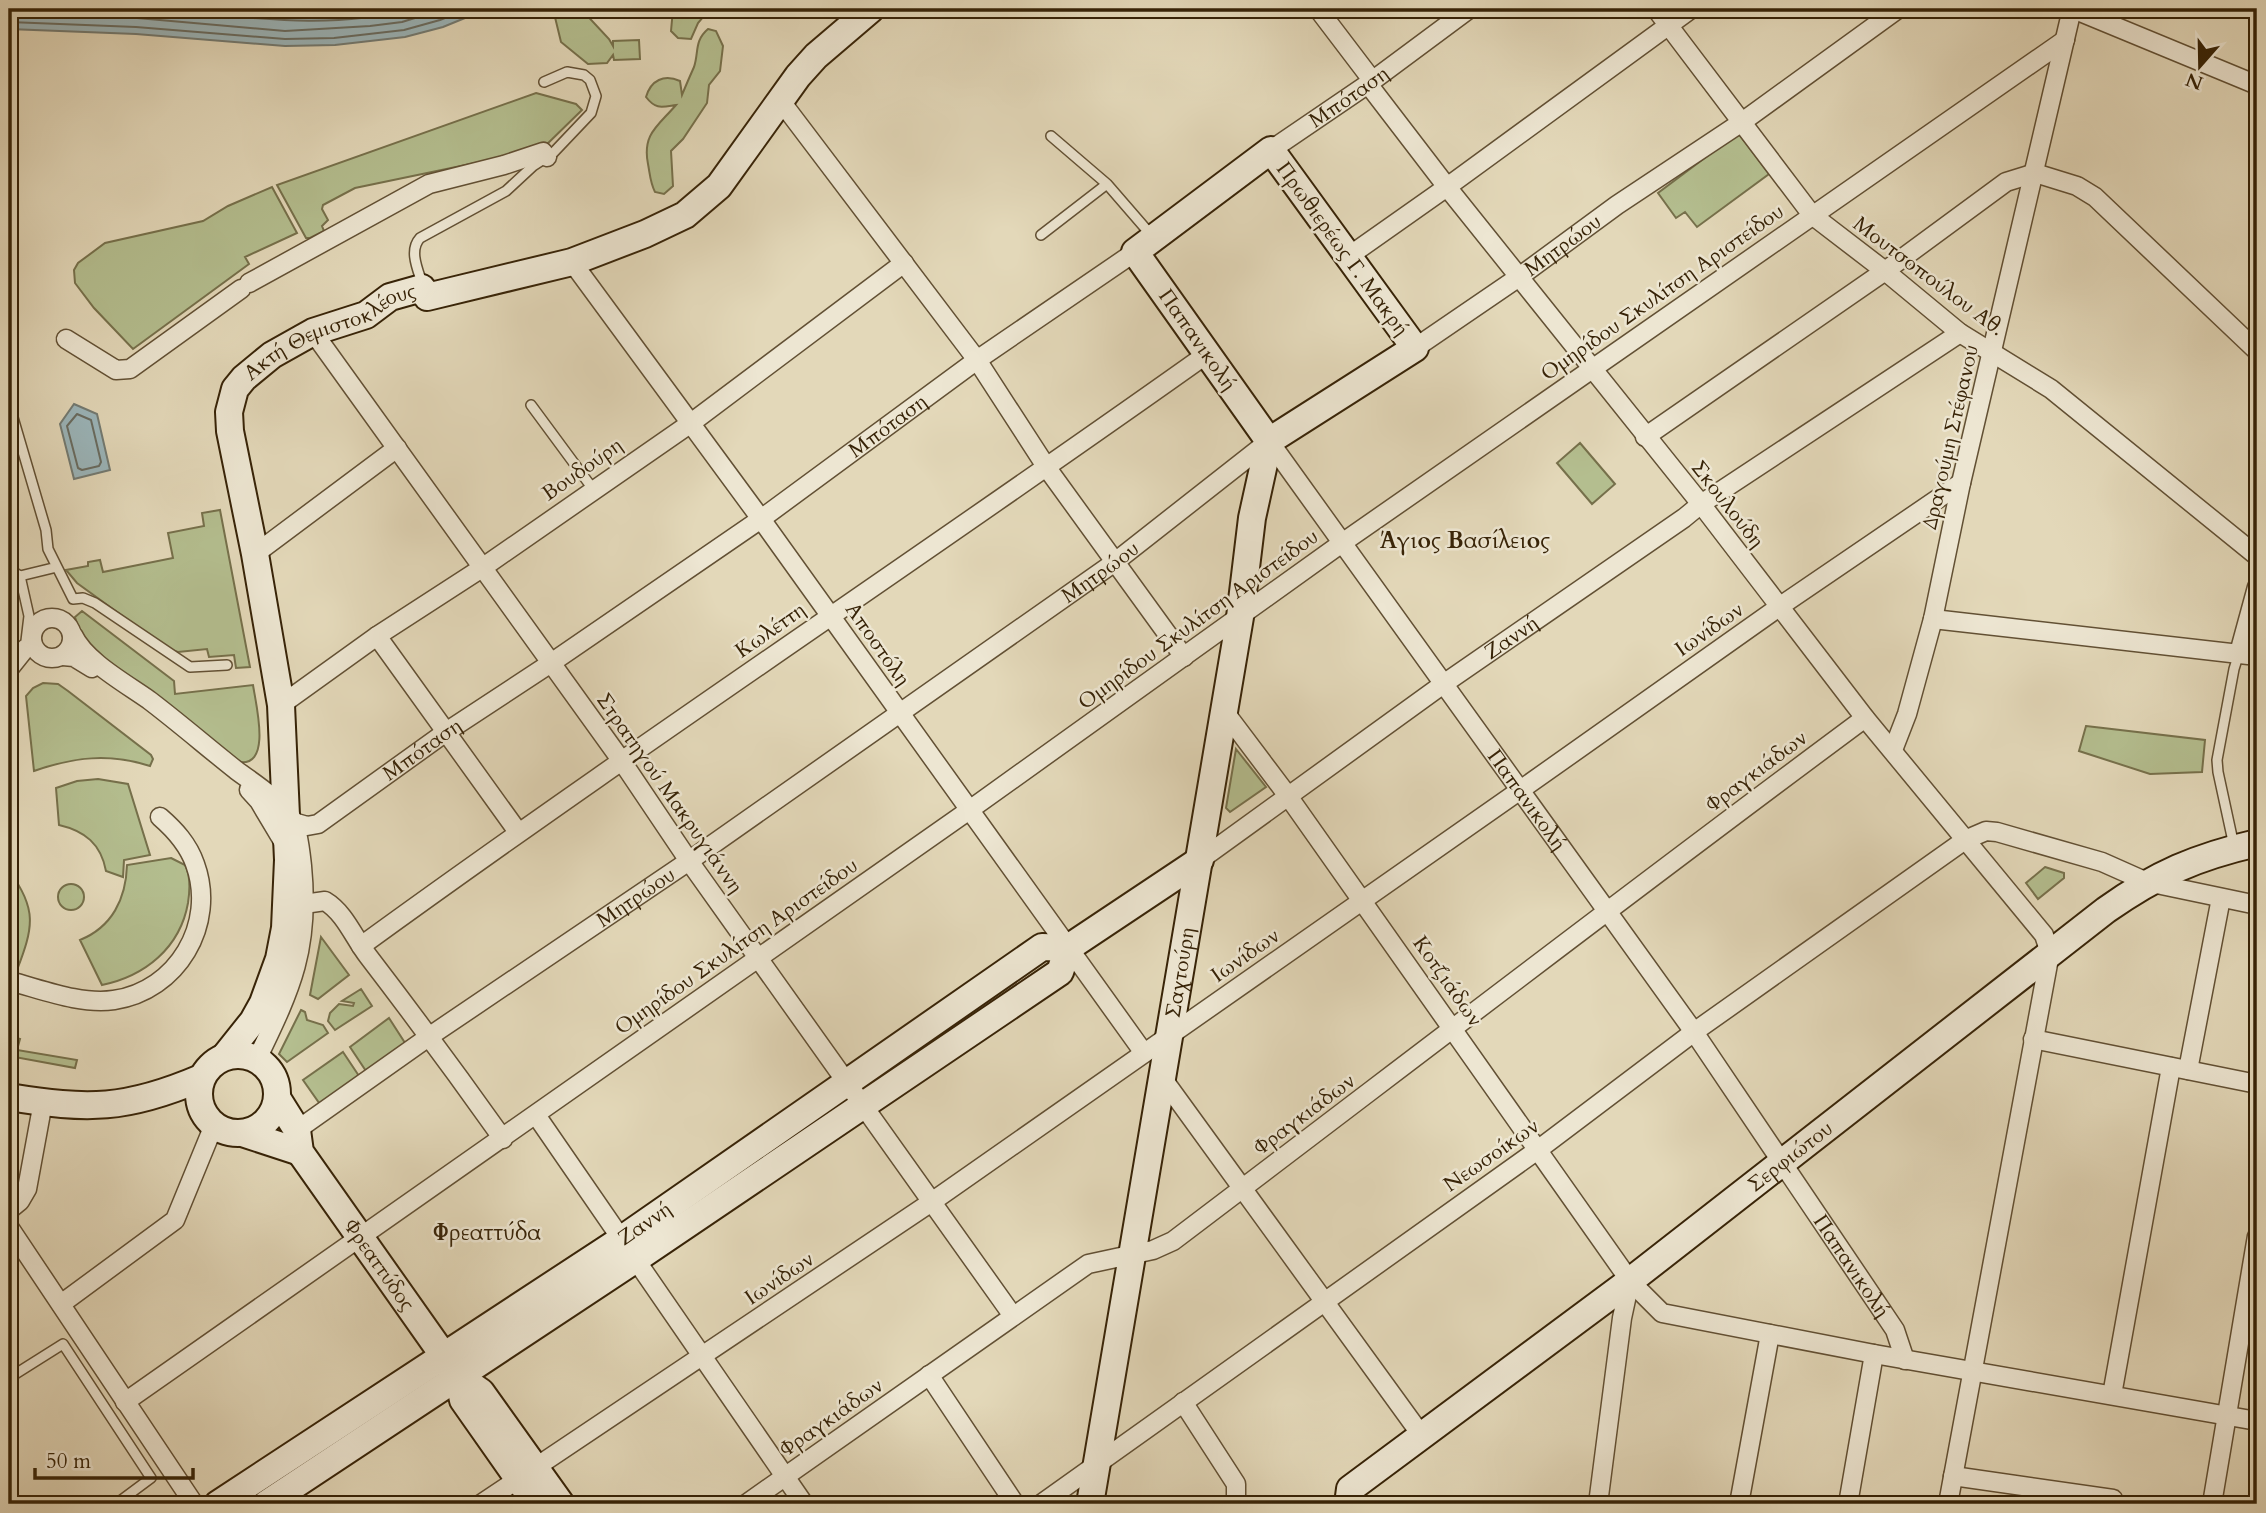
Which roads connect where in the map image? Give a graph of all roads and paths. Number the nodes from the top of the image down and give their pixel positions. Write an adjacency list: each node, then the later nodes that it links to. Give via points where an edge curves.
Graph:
1 (871, 9): 13 (street, Ακτή Θεμιστοκλέους, via 817,56)
2 (1318, 9): 11 (street, Σκουλούδη)
3 (1469, 9): 11 (street, Μπόταση)
4 (1656, 9): 8 (street, Μουτσοπούλου Αθ.)
5 (1691, 9): 8 (street)
6 (1898, 9): 14 (street, Μητρώου)
7 (2072, 9): 9 (street, Δραγούμη Στέφανου); 12 (street)
8 (1669, 26): 14 (street, Μουτσοπούλου Αθ.); 20 (street)
9 (2065, 40): 18 (street, Δραγούμη Στέφανου); 21 (street, Ομηρίδου Σκυλίτση Αριστείδου)
10 (544, 82): 17 (lane, via 576,72 590,80 596,96 591,113)
11 (1370, 82): 16 (street, Μπόταση); 20 (street, Σκουλούδη)
12 (2257, 85)
13 (780, 100): 25 (street, Ακτή Θεμιστοκλέους, via 732,170 703,202 663,226); 26 (street)
14 (1742, 122): 21 (street, Μουτσοπούλου Αθ.); 28 (street, Μητρώου)
15 (1051, 136): 19 (lane)
16 (1272, 150): 23 (street, Μπόταση); 24 (street, Πρωθιερέως Γ. Μακρή)
17 (547, 157): 29 (lane, via 497,198 415,243); 32 (street, via 543,152 429,184 245,286 130,369 116,370)
18 (2035, 173): 27 (street, via 2006,183); 34 (street, via 2077,186 2095,197); 35 (street, Δραγούμη Στέφανου)
19 (1107, 184): 22 (lane); 23 (lane)
20 (1447, 187): 24 (street); 28 (street, Σκουλούδη)
21 (1812, 215): 27 (street, Μουτσοπούλου Αθ.); 38 (street, Ομηρίδου Σκυλίτση Αριστείδου)
22 (1041, 234)
23 (1144, 245): 36 (street, Παπανικολή); 37 (street, Μπόταση)
24 (1349, 256): 33 (street, Πρωθιερέως Γ. Μακρή)
25 (572, 262): 29 (street, Ακτή Θεμιστοκλέους); 41 (street, Αποστόλη)
26 (904, 263): 37 (street); 41 (street, Βουδούρη)
27 (1885, 271): 31 (street, Μουτσοπούλου Αθ.); 42 (street)
28 (1519, 277): 33 (street, Μητρώου); 38 (street, Σκουλούδη)
29 (427, 297): 30 (street, Ακτή Θεμιστοκλέους, via 422,288 390,297 366,315)
30 (313, 332): 44 (street, Στρατηγού Μακρυγιάννη); 51 (street, Ακτή Θεμιστοκλέους, via 272,355 244,378 235,389 229,411)
31 (1960, 333): 35 (street, Μουτσοπούλου Αθ.); 48 (street, Ζαννή)
32 (66, 339)
33 (1415, 348): 43 (street, Μητρώου)
34 (2257, 351)
35 (1992, 353): 46 (street, Δραγούμη Στέφανου); 52 (street, Μουτσοπούλου Αθ., via 2051,389)
36 (1207, 354): 43 (street, Παπανικολή); 45 (street, Κωλέττη)
37 (977, 360): 45 (street); 49 (street, Μπόταση)
38 (1593, 368): 42 (street, Σκουλούδη); 50 (street, Ομηρίδου Σκυλίτση Αριστείδου)
39 (9, 404): 54 (lane)
40 (531, 405): 47 (lane)
41 (691, 423): 47 (street, Βουδούρη); 49 (street, Αποστόλη)
42 (1645, 437): 48 (street, Σκουλούδη)
43 (1269, 441): 50 (street, Παπανικολή); 53 (street, Μητρώου); 61 (street, Σαχτούρη, via 1252,518)
44 (397, 448): 51 (street); 55 (street, Στρατηγού Μακρυγιάννη)
45 (1047, 468): 53 (street); 60 (street, Κωλέττη)
46 (1961, 483): 59 (street, Ιωνίδων); 62 (street, Δραγούμη Στέφανου)
47 (593, 489): 55 (street, Βουδούρη)
48 (1701, 504): 59 (street, Σκουλούδη); 72 (street, Ζαννή)
49 (761, 519): 60 (street, Αποστόλη); 69 (street, Μπόταση)
50 (1342, 543): 61 (street, Ομηρίδου Σκυλίτση Αριστείδου); 72 (street, Παπανικολή)
51 (255, 554): 73 (street, Ακτή Θεμιστοκλέους)
52 (2257, 556)
53 (1115, 562): 68 (street); 75 (street, Μητρώου)
54 (57, 568): 57 (lane); 70 (lane, via 73,599 95,603 190,667)
55 (482, 568): 64 (street, Βουδούρη); 69 (street, Στρατηγού Μακρυγιάννη)
56 (9, 569): 57 (lane)
57 (20, 576): 65 (lane, via 29,616)
58 (2257, 587): 66 (street)
59 (1779, 607): 76 (street, Σκουλούδη); 80 (street, Ιωνίδων)
60 (830, 616): 75 (street, Αποστόλη); 79 (street, Κωλέττη)
61 (1240, 617): 68 (street, Ομηρίδου Σκυλίτση Αριστείδου); 74 (street, Σαχτούρη)
62 (1933, 619): 66 (street); 78 (street, Δραγούμη Στέφανου)
63 (73, 635): 67 (street); 67 (street, via 69,625 52,617 34,628 32,644 37,652 48,658); 84 (street, via 83,651 153,703)
64 (377, 636): 73 (street, Βουδούρη); 77 (street)
65 (24, 649): 71 (street)
66 (2248, 655): 87 (lane, via 2234,669 2217,760)
67 (64, 656): 88 (street, via 88,664 240,781 259,801)
68 (1184, 657): 82 (street, Ομηρίδου Σκυλίτση Αριστείδου)
69 (551, 663): 77 (street, Μπόταση); 79 (street, Στρατηγού Μακρυγιάννη)
70 (227, 666)
71 (9, 670)
72 (1442, 685): 80 (street, Παπανικολή); 81 (street, Ζαννή)
73 (281, 705): 84 (street, Ακτή Θεμιστοκλέους)
74 (1224, 711): 81 (street, Κοτζιάδων); 89 (street, Σαχτούρη)
75 (899, 713): 82 (street, Αποστόλη); 90 (street, Μητρώου)
76 (1865, 718): 78 (street, Σκουλούδη); 96 (street, Φραγκιάδων)
77 (446, 732): 84 (street, Μπόταση, via 318,824 307,827); 85 (street)
78 (1893, 750): 86 (street, Σκουλούδη)
79 (621, 760): 85 (street, Κωλέττη); 90 (street, Στρατηγού Μακρυγιάννη)
80 (1520, 791): 93 (street, Ιωνίδων); 96 (street, Παπανικολή)
81 (1288, 796): 89 (street, Ζαννή); 93 (street, Κοτζιάδων)
82 (968, 811): 98 (street, Αποστόλη); 100 (street, Ομηρίδου Σκυλίτση Αριστείδου)
83 (160, 817): 101 (street, via 189,851 201,891 195,932 174,969 140,993 106,1001)
84 (291, 819): 88 (street, Ακτή Θεμιστοκλέους); 94 (street, via 301,856)
85 (518, 832): 97 (street, Κωλέττη)
86 (1965, 840): 91 (street, via 1986,831 1997,832 2102,862); 99 (street, Σκουλούδη, via 2044,935); 103 (street, Νεωσοίκων)
87 (2246, 845): 91 (street, Σερφιώτου, via 2187,863)
88 (287, 859): 108 (street, via 285,928 279,959 253,1021)
89 (1200, 860): 98 (street, Ζαννή); 104 (street, Σαχτούρη)
90 (689, 861): 100 (street, Στρατηγού Μακρυγιάννη); 105 (street, Μητρώου)
91 (2147, 882): 92 (street); 99 (street, Σερφιώτου)
92 (2221, 898): 95 (street); 110 (street)
93 (1363, 900): 102 (street, Κοτζιάδων); 104 (street, Ιωνίδων)
94 (304, 904): 97 (street, via 326,901 336,908); 109 (street, via 298,964)
95 (2257, 905)
96 (1606, 911): 102 (street, Φραγκιάδων); 103 (street, Παπανικολή)
97 (360, 946): 105 (street)
98 (1068, 948): 107 (street, Αποστόλη); 113 (street, Ζαννή, via 1042,947); 118 (street, Ζαννή, via 1060,972)
99 (2050, 953): 106 (street); 125 (street, Σερφιώτου)
100 (758, 958): 113 (street, Στρατηγού Μακρυγιάννη); 119 (street, Ομηρίδου Σκυλίτση Αριστείδου)
101 (9, 981)
102 (1454, 1029): 124 (street, Κοτζιάδων); 126 (street, Φραγκιάδων)
103 (1694, 1032): 124 (street, Νεωσοίκων); 125 (street, Παπανικολή)
104 (1170, 1034): 107 (street, Ιωνίδων); 112 (street, Σαχτούρη)
105 (430, 1036): 122 (street); 123 (street, Μητρώου)
106 (2034, 1039): 110 (street); 143 (street)
107 (1144, 1053): 127 (street, Ιωνίδων)
108 (225, 1056): 109 (street); 111 (street)
109 (257, 1059): 116 (street, via 275,1079)
110 (2179, 1068): 114 (street); 146 (street)
111 (201, 1078): 117 (street, via 160,1095 120,1104); 120 (street, via 200,1104)
112 (1163, 1079): 126 (street); 133 (street, Σαχτούρη)
113 (847, 1080): 118 (street, Στρατηγού Μακρυγιάννη); 132 (street, Ζαννή)
114 (2257, 1084)
115 (9, 1097): 117 (street)
116 (278, 1098): 121 (street, via 260,1127); 123 (street, Φρεαττύδος)
117 (43, 1102): 128 (street, via 27,1189)
118 (863, 1104): 127 (street, Στρατηγού Μακρυγιάννη); 132 (street, Ζαννή)
119 (536, 1115): 122 (street, Ομηρίδου Σκυλίτση Αριστείδου); 132 (street)
120 (214, 1125): 121 (street); 136 (street, via 175,1220)
121 (242, 1133): 123 (street)
122 (503, 1139): 130 (street, Ομηρίδου Σκυλίτση Αριστείδου)
123 (299, 1141): 130 (street, Φρεαττύδος)
124 (1539, 1149): 134 (street, Κοτζιάδων); 135 (street, Νεωσοίκων)
125 (1780, 1163): 134 (street, Σερφιώτου); 141 (street, Παπανικολή, via 1895,1331)
126 (1242, 1189): 133 (street, Φραγκιάδων, via 1173,1241); 135 (street)
127 (933, 1201): 137 (street, Στρατηγού Μακρυγιάννη); 140 (street, Ιωνίδων)
128 (9, 1210)
129 (9, 1227): 136 (street)
130 (361, 1239): 142 (street, Φρεαττύδος); 147 (street, Ομηρίδου Σκυλίτση Αριστείδου)
131 (2257, 1244): 149 (street)
132 (629, 1249): 140 (street); 142 (street, Ζαννή)
133 (1133, 1254): 137 (street, Φραγκιάδων, via 1088,1264); 152 (street, Σαχτούρη)
134 (1630, 1280): 138 (street, Κοτζιάδων, via 1662,1313); 151 (street, Σερφιώτου); 171 (street)
135 (1324, 1301): 148 (street, Νεωσοίκων); 151 (street)
136 (61, 1304): 147 (street)
137 (1013, 1316): 144 (street, Φραγκιάδων)
138 (1770, 1334): 139 (street, Κοτζιάδων); 172 (street)
139 (1874, 1354): 141 (street, Κοτζιάδων); 173 (street)
140 (704, 1356): 153 (street, Ιωνίδων); 155 (street)
141 (1905, 1360): 143 (street, Κοτζιάδων)
142 (451, 1366): 153 (street, Φρεαττύδος, via 463,1401); 159 (street, Ζαννή); 160 (street, Ζαννή)
143 (1972, 1372): 146 (street, Κοτζιάδων); 154 (street)
144 (929, 1376): 155 (street, Φραγκιάδων); 166 (street)
145 (9, 1378): 157 (lane, via 63,1344 151,1478)
146 (2112, 1395): 149 (street, Κοτζιάδων)
147 (125, 1402): 158 (street)
148 (1183, 1402): 152 (street, Νεωσοίκων); 169 (street, via 1236,1483)
149 (2226, 1416): 150 (street, Κοτζιάδων); 175 (street)
150 (2257, 1420)
151 (1422, 1436): 170 (street, Σερφιώτου, via 1350,1489)
152 (1097, 1465): 167 (street, Νεωσοίκων); 168 (street, Σαχτούρη)
153 (527, 1474): 161 (street, Ιωνίδων); 162 (street, Φρεαττύδος); 163 (street, Φρεαττύδος)
154 (1953, 1476): 156 (street); 174 (street)
155 (786, 1477): 164 (street, Φραγκιάδων); 165 (street)
156 (2113, 1501)
157 (116, 1504)
158 (194, 1504)
159 (218, 1504)
160 (266, 1504)
161 (481, 1504)
162 (536, 1504)
163 (561, 1504)
164 (746, 1504)
165 (804, 1504)
166 (1015, 1504)
167 (1041, 1504)
168 (1090, 1504)
169 (1236, 1504)
170 (1348, 1504)
171 (1598, 1504)
172 (1739, 1504)
173 (1848, 1504)
174 (1948, 1504)
175 (2212, 1504)

